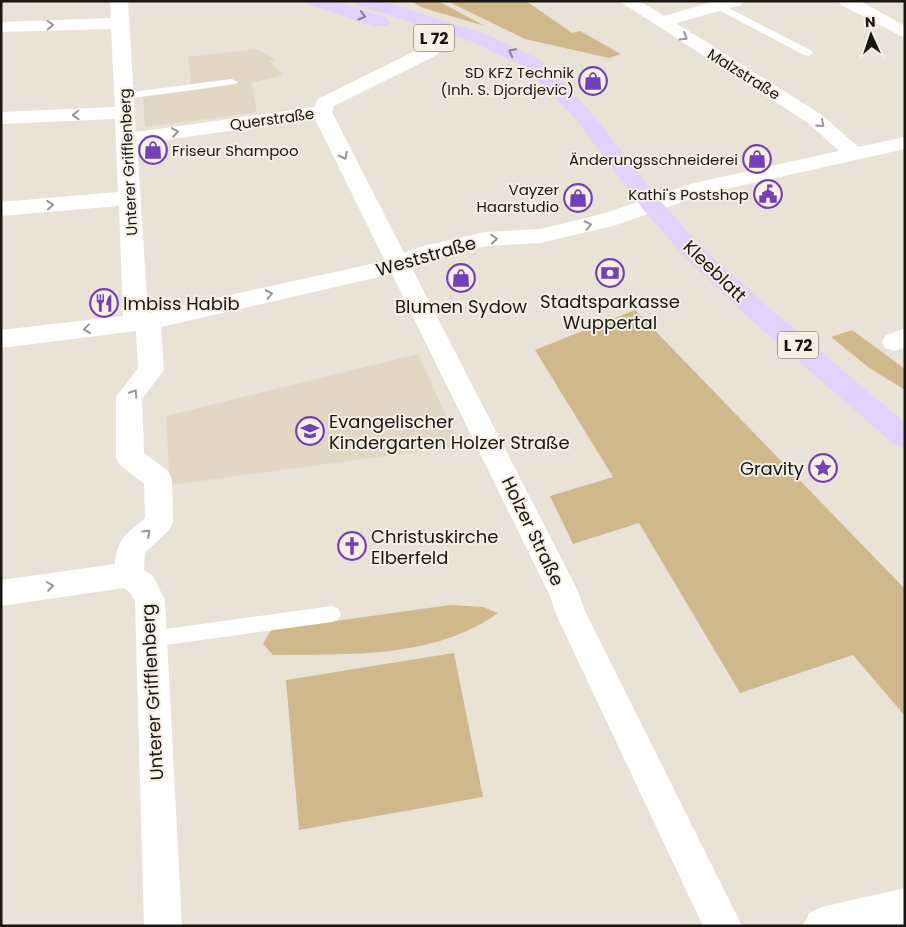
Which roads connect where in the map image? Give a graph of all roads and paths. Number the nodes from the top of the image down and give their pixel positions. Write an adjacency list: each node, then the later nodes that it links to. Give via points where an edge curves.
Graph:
1 (119, 1): 8 (street, Unterer Grifflenberg)
2 (316, 1): 14 (main road, Kleeblatt / L 72, one-way to 14, via 447,42 516,73)
3 (362, 1): 14 (main road, Kleeblatt / L 72, one-way to 3, via 532,63 509,50)
4 (628, 1): 7 (street, Malzstraße)
5 (847, 1): 10 (street)
6 (727, 3): 7 (street); 12 (lane)
7 (661, 22): 20 (street, Malzstraße, one-way to 20, via 815,119)
8 (120, 23): 9 (street, one-way to 8); 15 (street, Unterer Grifflenberg)
9 (1, 27)
10 (905, 33)
11 (430, 51): 16 (street, Querstraße, via 325,104)
12 (808, 53)
13 (232, 82): 15 (lane)
14 (549, 82): 22 (main road, Kleeblatt / L 72, via 582,114)
15 (124, 104): 17 (street, one-way to 17); 18 (street, Unterer Grifflenberg)
16 (322, 112): 18 (street, Querstraße, one-way to 16); 24 (street, Holzer Straße, one-way to 24)
17 (1, 118)
18 (127, 139): 21 (street, Unterer Grifflenberg)
19 (905, 143): 20 (street, Weststraße)
20 (854, 154): 22 (street, Weststraße, via 702,188)
21 (130, 198): 23 (street, one-way to 21); 25 (street, Unterer Grifflenberg)
22 (651, 204): 24 (street, Weststraße, one-way to 22, via 423,253 486,239 541,236 608,220); 27 (main road, Kleeblatt / L 72, via 690,250)
23 (1, 209)
24 (400, 265): 25 (street, Weststraße, one-way to 24); 34 (street, Holzer Straße, via 536,536)
25 (142, 322): 26 (street, Weststraße, one-way to 26); 28 (street, Unterer Grifflenberg, one-way to 25, via 131,548 160,522 158,479 130,458 129,397 151,370)
26 (1, 338)
27 (905, 438)
28 (129, 575): 29 (street, one-way to 28); 31 (street, Unterer Grifflenberg, via 142,585 150,600)
29 (1, 593)
30 (332, 614): 31 (lane)
31 (151, 639): 33 (street, Unterer Grifflenberg)
32 (905, 907): 35 (street)
33 (163, 926)
34 (723, 926)
35 (822, 926)

